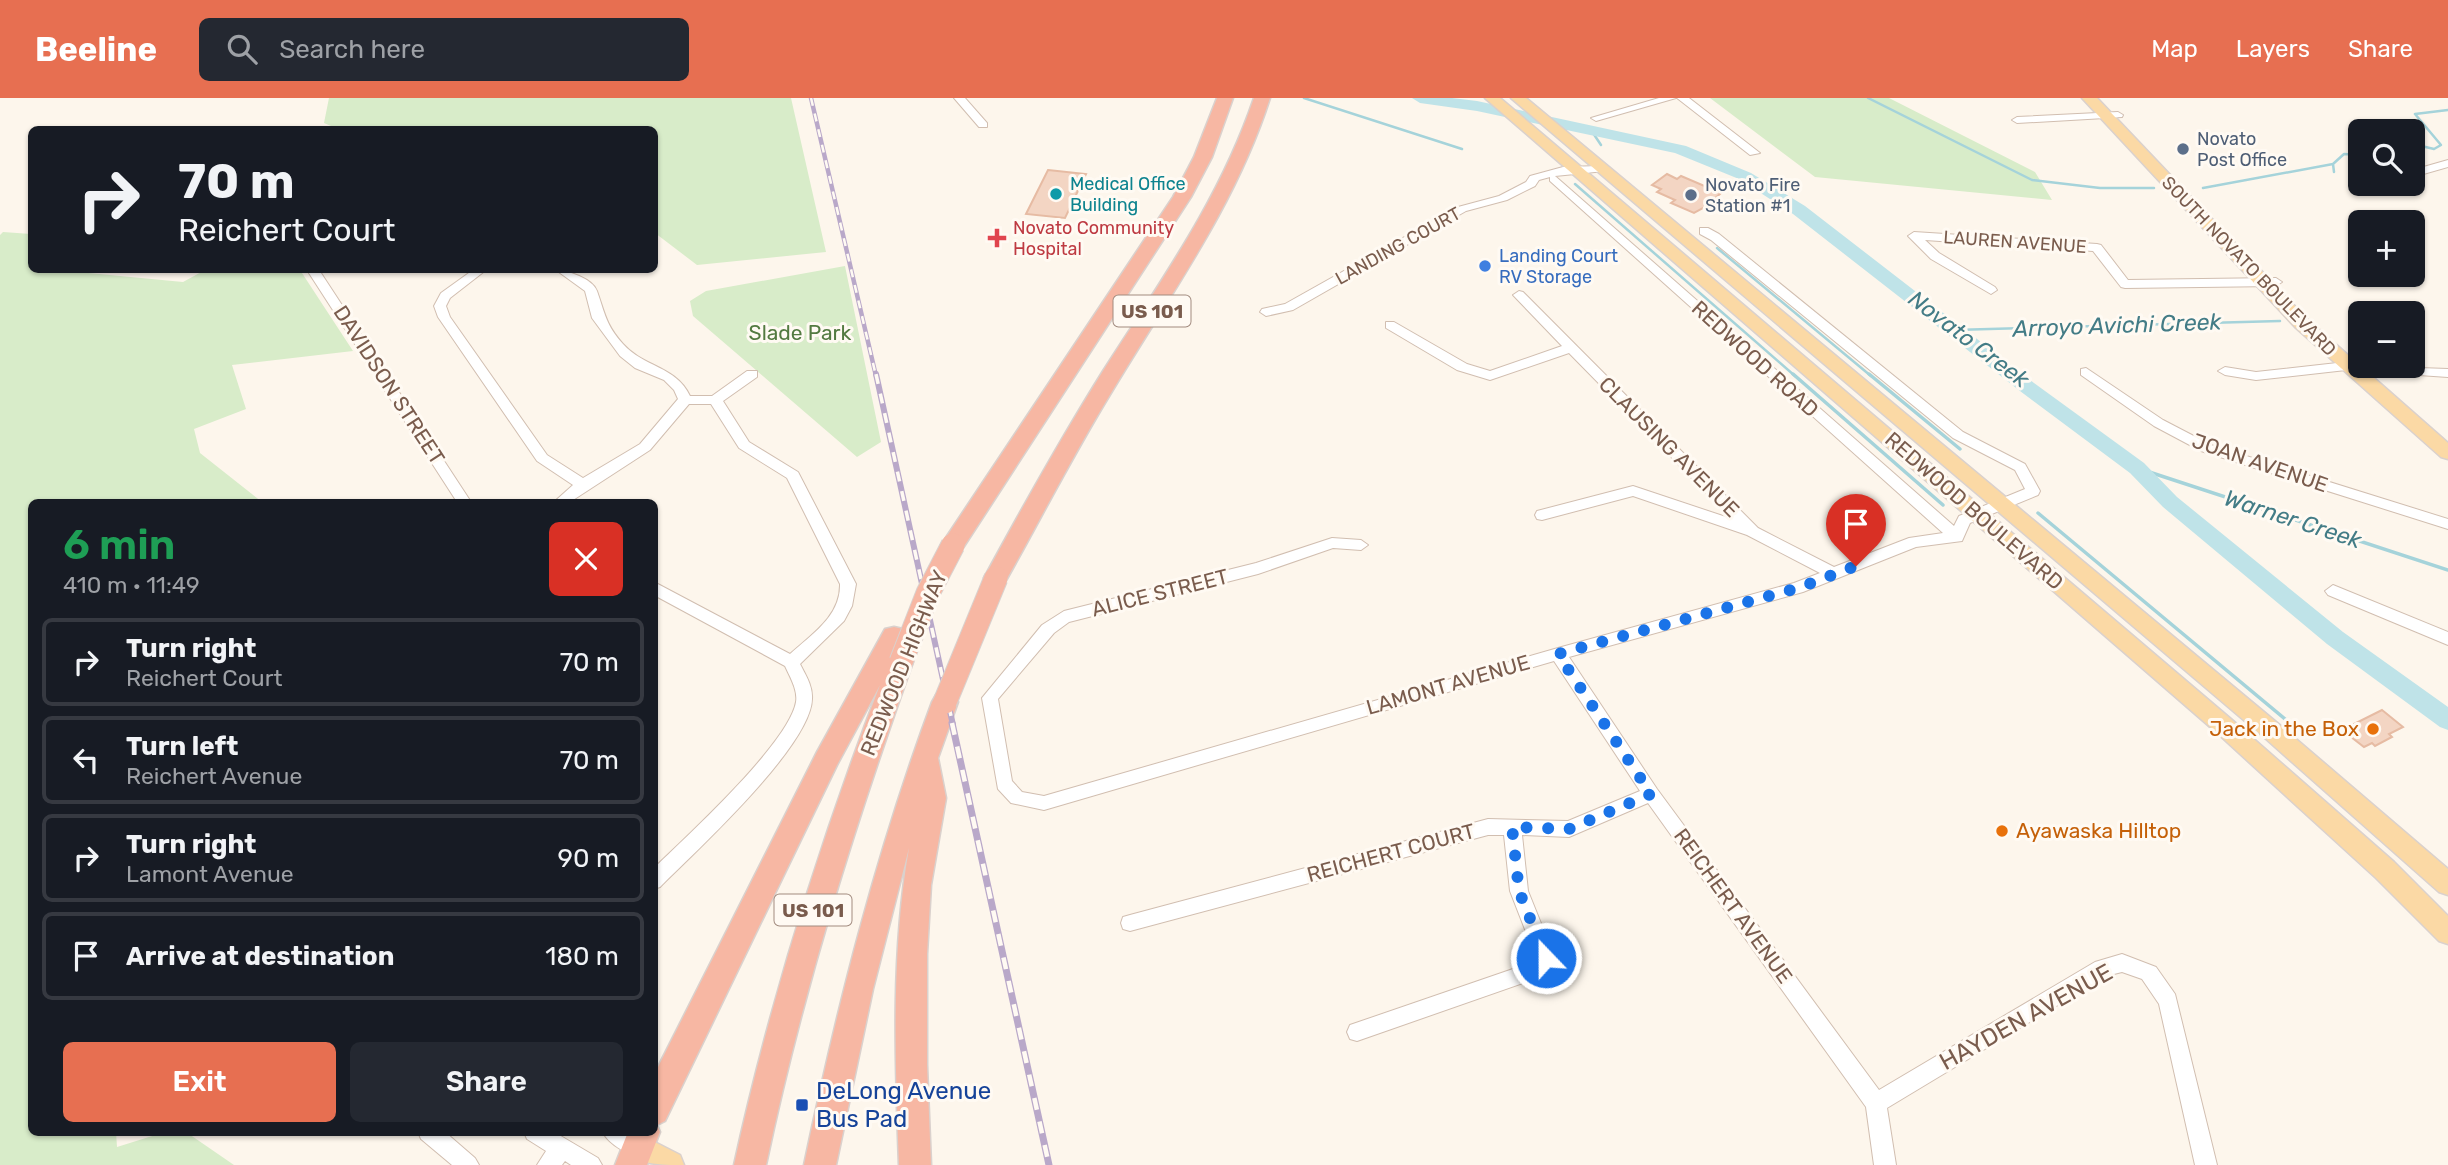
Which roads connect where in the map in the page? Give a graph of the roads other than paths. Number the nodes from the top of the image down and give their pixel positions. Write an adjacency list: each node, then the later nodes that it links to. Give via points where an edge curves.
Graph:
1 (959, 98): 13 (street)
2 (1225, 98): 60 (highway, REDWOOD HIGHWAY / US 101, bridge, via 1203,158 1182,197 953,545)
3 (1262, 98): 63 (highway, US 101, bridge, via 1240,161 1218,204 1082,423 996,578)
4 (1492, 98): 18 (main road, REDWOOD BOULEVARD)
5 (1671, 98): 11 (street)
6 (1682, 98): 14 (street)
7 (2089, 98): 10 (main road, SOUTH NOVATO BOULEVARD)
8 (2101, 98): 10 (main road, SOUTH NOVATO BOULEVARD)
9 (1522, 102): 16 (main road, REDWOOD BOULEVARD)
10 (2112, 116): 12 (street); 25 (main road, SOUTH NOVATO BOULEVARD)
11 (1597, 118)
12 (2017, 120)
13 (983, 125)
14 (1754, 153)
15 (2448, 163): 17 (street)
16 (1601, 169): 18 (street, LANDING COURT); 49 (main road, REDWOOD BOULEVARD)
17 (2425, 170)
18 (1577, 172): 19 (street, LANDING COURT); 20 (street, LANDING COURT, via 1551,173 1534,178); 50 (main road, REDWOOD BOULEVARD)
19 (1554, 179): 20 (street, LANDING COURT); 54 (street, REDWOOD ROAD)
20 (1531, 184): 30 (street, LANDING COURT, via 1503,198 1462,209 1289,307)
21 (1704, 231): 49 (street, via 1958,435 2020,467 2033,491)
22 (315, 273): 47 (street, DAVIDSON STREET)
23 (476, 273): 29 (street)
24 (566, 273): 42 (street, via 591,290 596,316 631,359 670,376 680,384)
25 (2268, 282): 26 (street, LAUREN AVENUE, via 2125,284 2097,248 1914,236 1936,256); 33 (main road, SOUTH NOVATO BOULEVARD)
26 (1991, 290)
27 (429, 292): 29 (street)
28 (1519, 295): 32 (street, CLAUSING AVENUE)
29 (445, 296): 46 (street, via 440,306 444,317 542,458)
30 (1266, 312)
31 (1390, 325): 32 (street, via 1462,367 1490,376)
32 (1571, 348): 53 (street, CLAUSING AVENUE)
33 (2348, 355)
34 (2348, 366): 35 (street, via 2256,376)
35 (2225, 370)
36 (2425, 371): 39 (street)
37 (752, 373): 43 (street)
38 (2086, 373): 52 (street, JOAN AVENUE, via 2175,435 2206,448)
39 (2448, 373)
40 (2372, 378): 45 (main road, SOUTH NOVATO BOULEVARD)
41 (2375, 378): 44 (main road, SOUTH NOVATO BOULEVARD)
42 (685, 400): 43 (street); 46 (street, via 645,447)
43 (715, 400): 62 (street, via 744,445 793,475 848,584 849,600 839,616)
44 (2448, 438)
45 (2448, 453)
46 (583, 485): 48 (street)
47 (462, 499)
48 (565, 499)
49 (2000, 503): 50 (street); 68 (main road, REDWOOD BOULEVARD)
50 (1978, 514): 54 (street, via 1964,520); 70 (main road, REDWOOD BOULEVARD, via 2224,726 2385,870)
51 (1542, 515): 53 (street, via 1638,491)
52 (2448, 524)
53 (1752, 532): 56 (street, CLAUSING AVENUE)
54 (1957, 537): 56 (street, LAMONT AVENUE, via 1914,542)
55 (1361, 545): 65 (street, ALICE STREET, via 1332,542 1258,568 1064,617 1048,629 990,698 1004,784 1017,799)
56 (1836, 575): 61 (street, LAMONT AVENUE)
57 (658, 590): 62 (street)
58 (2333, 592): 59 (street)
59 (2448, 639)
60 (897, 649): 72 (highway, via 826,760); 82 (highway, REDWOOD HIGHWAY / US 101, via 813,912)
61 (1558, 654): 64 (street, REICHERT AVENUE); 65 (street, LAMONT AVENUE)
62 (791, 663): 67 (street, via 804,702 795,727 772,758)
63 (924, 757): 83 (highway, US 101, via 865,954); 84 (highway, via 932,798 917,885 912,954)
64 (1651, 794): 66 (street, REICHERT COURT, via 1569,829); 73 (street, REICHERT AVENUE)
65 (1044, 803)
66 (1512, 827): 69 (street, REICHERT COURT, via 1488,827); 71 (street, via 1519,891 1546,958 1519,976)
67 (658, 877)
68 (2448, 884)
69 (1129, 923)
70 (2448, 933)
71 (1357, 1032)
72 (662, 1086)
73 (1875, 1103): 85 (street, REICHERT AVENUE); 86 (street, HAYDEN AVENUE, via 2102,968 2122,964 2149,973 2168,1000)
74 (433, 1136): 78 (street)
75 (541, 1136): 77 (street)
76 (631, 1144): 81 (main road)
77 (562, 1148): 79 (street); 80 (street)
78 (468, 1165)
79 (548, 1165)
80 (591, 1165)
81 (670, 1165)
82 (750, 1165)
83 (820, 1165)
84 (915, 1165)
85 (1885, 1165)
86 (2206, 1165)

